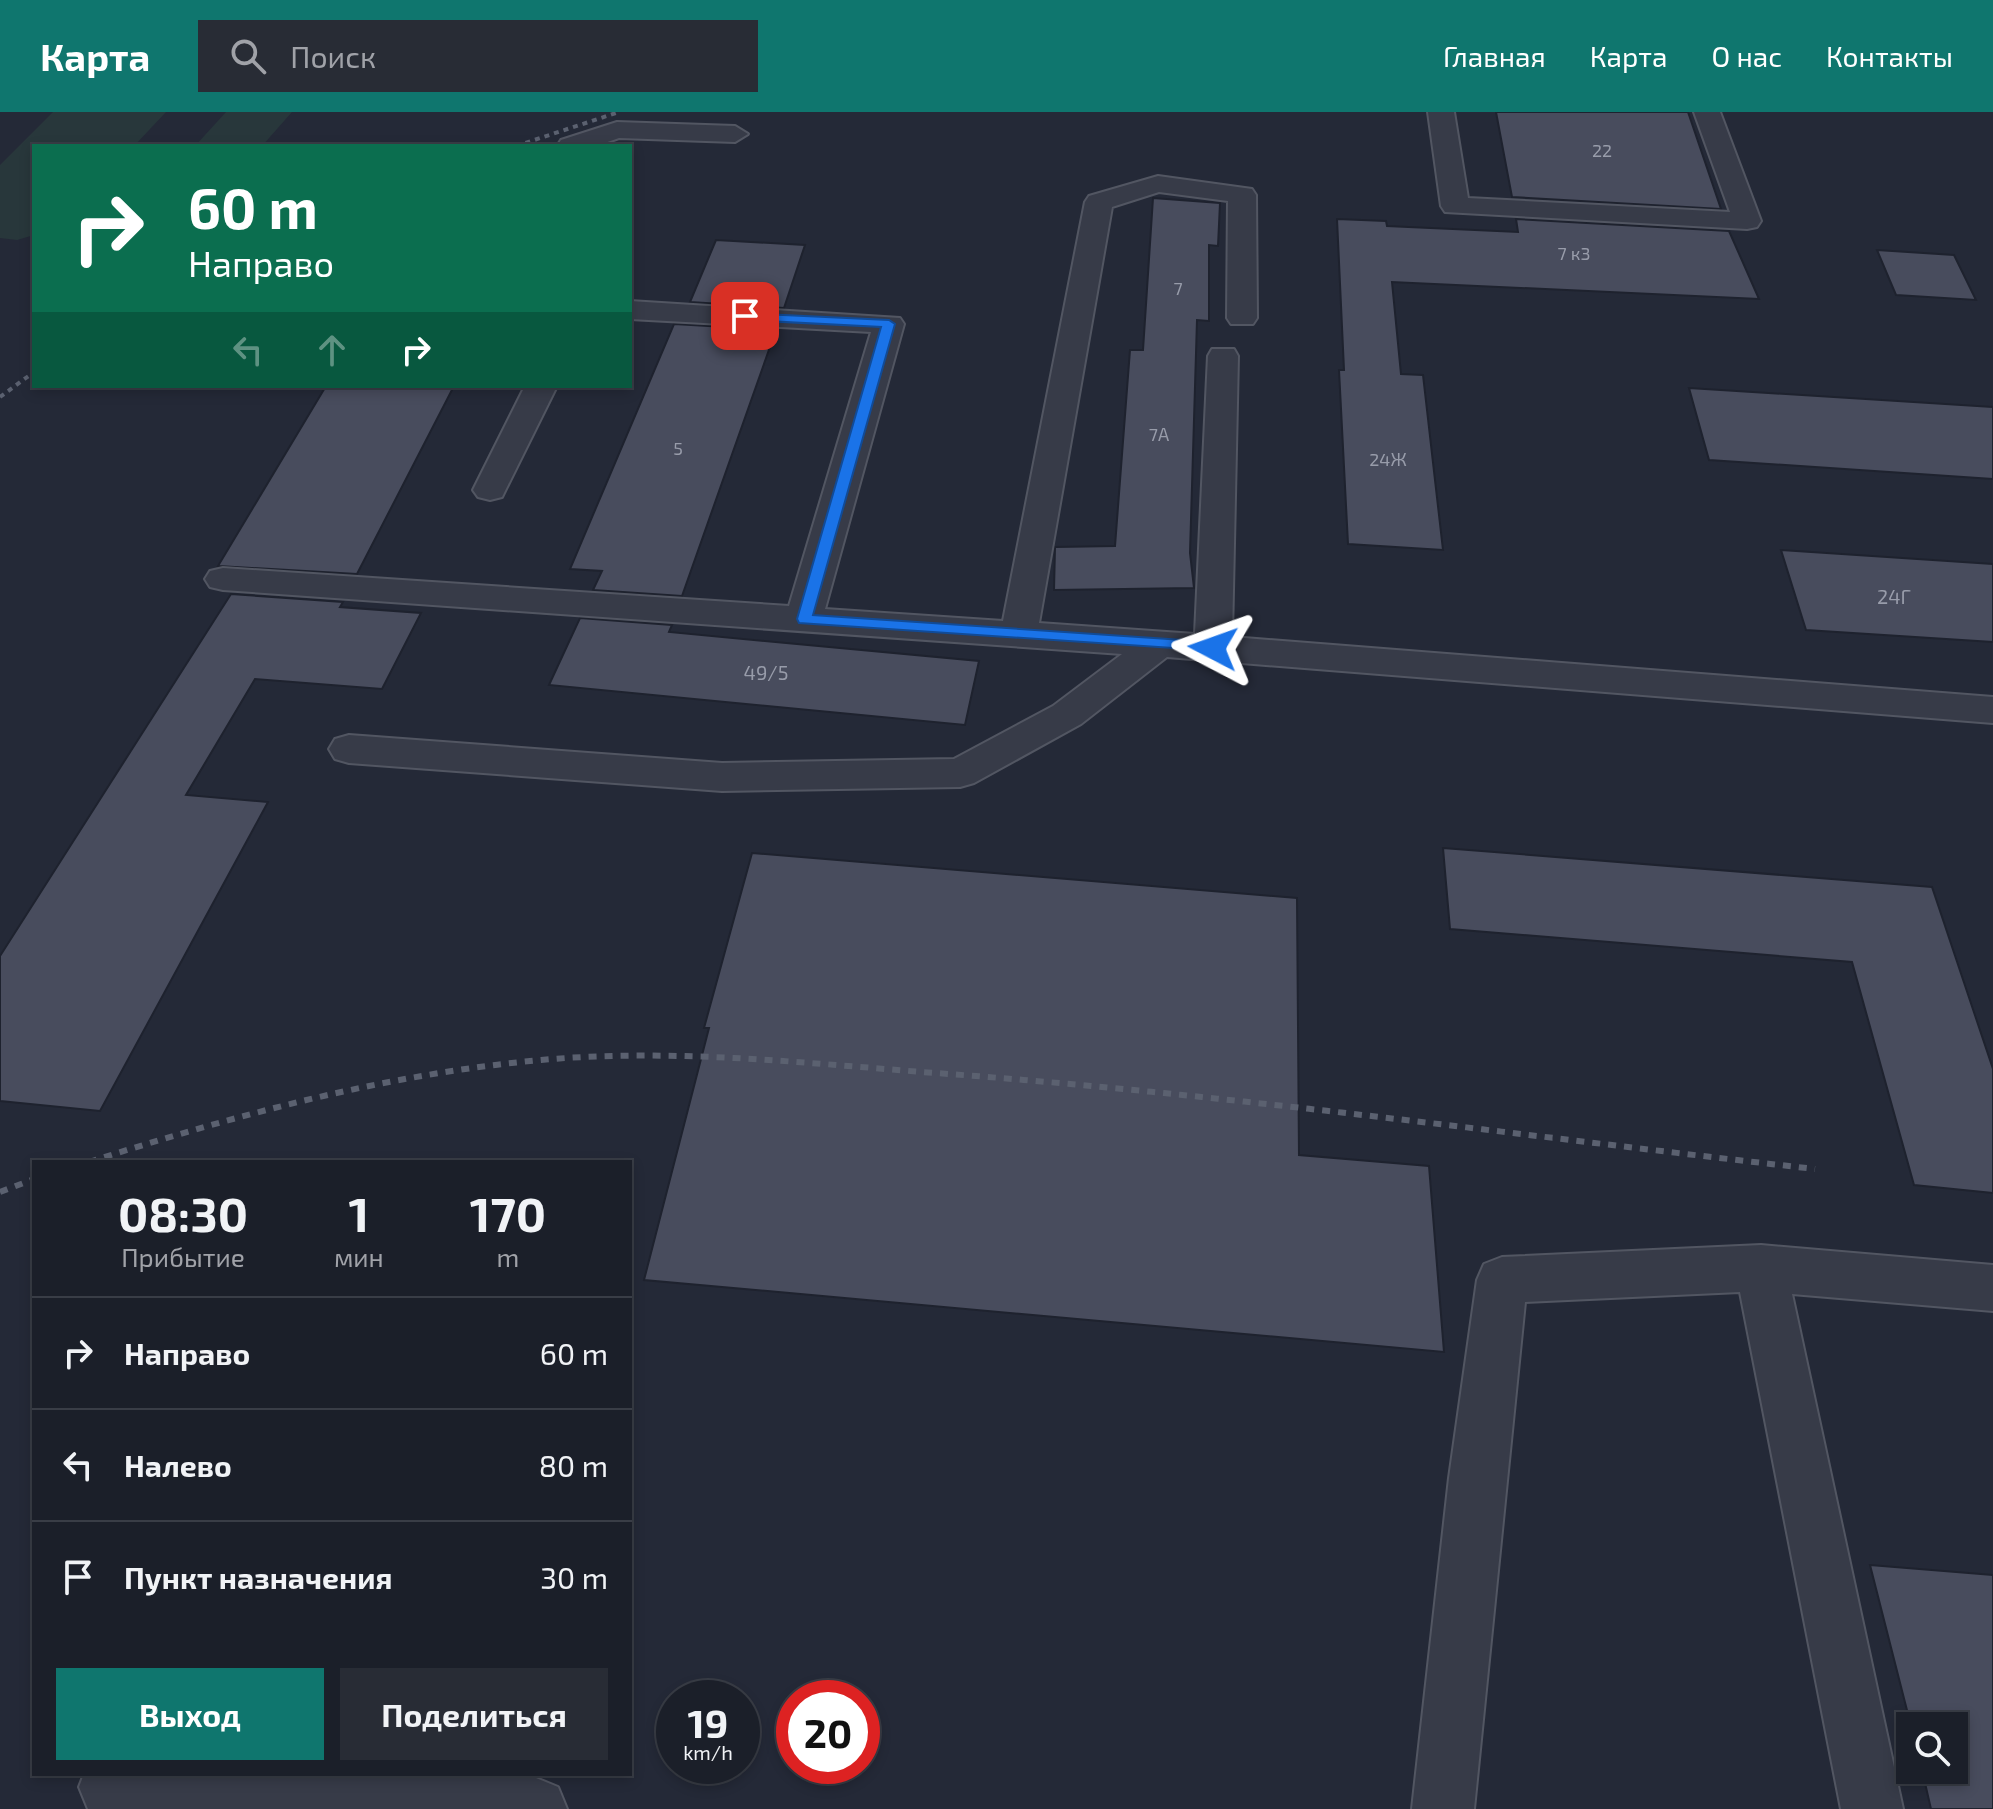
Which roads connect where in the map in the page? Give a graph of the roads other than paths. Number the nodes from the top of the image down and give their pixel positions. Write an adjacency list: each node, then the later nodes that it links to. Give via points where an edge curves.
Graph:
1 (1441, 112): 2 (lane, via 1455,206 1747,221)
2 (1707, 112)
3 (735, 134): 4 (lane, via 617,130)
4 (576, 144)
5 (632, 310): 11 (lane, via 889,324)
6 (1242, 318): 12 (lane, via 1242,195 1158,184 1099,202)
7 (1223, 356): 14 (lane)
8 (540, 388): 9 (lane)
9 (490, 490)
10 (223, 579): 11 (lane)
11 (804, 619): 12 (lane)
12 (1019, 634): 13 (lane)
13 (1159, 644): 14 (lane); 16 (lane, via 1067,715 960,773 722,777)
14 (1213, 648): 15 (lane)
15 (1993, 710)
16 (349, 749)
17 (1761, 1268): 18 (lane); 21 (lane, via 1502,1280); 22 (lane)
18 (1993, 1288)
19 (110, 1787): 20 (lane)
20 (536, 1809)
21 (1443, 1809)
22 (1872, 1809)

